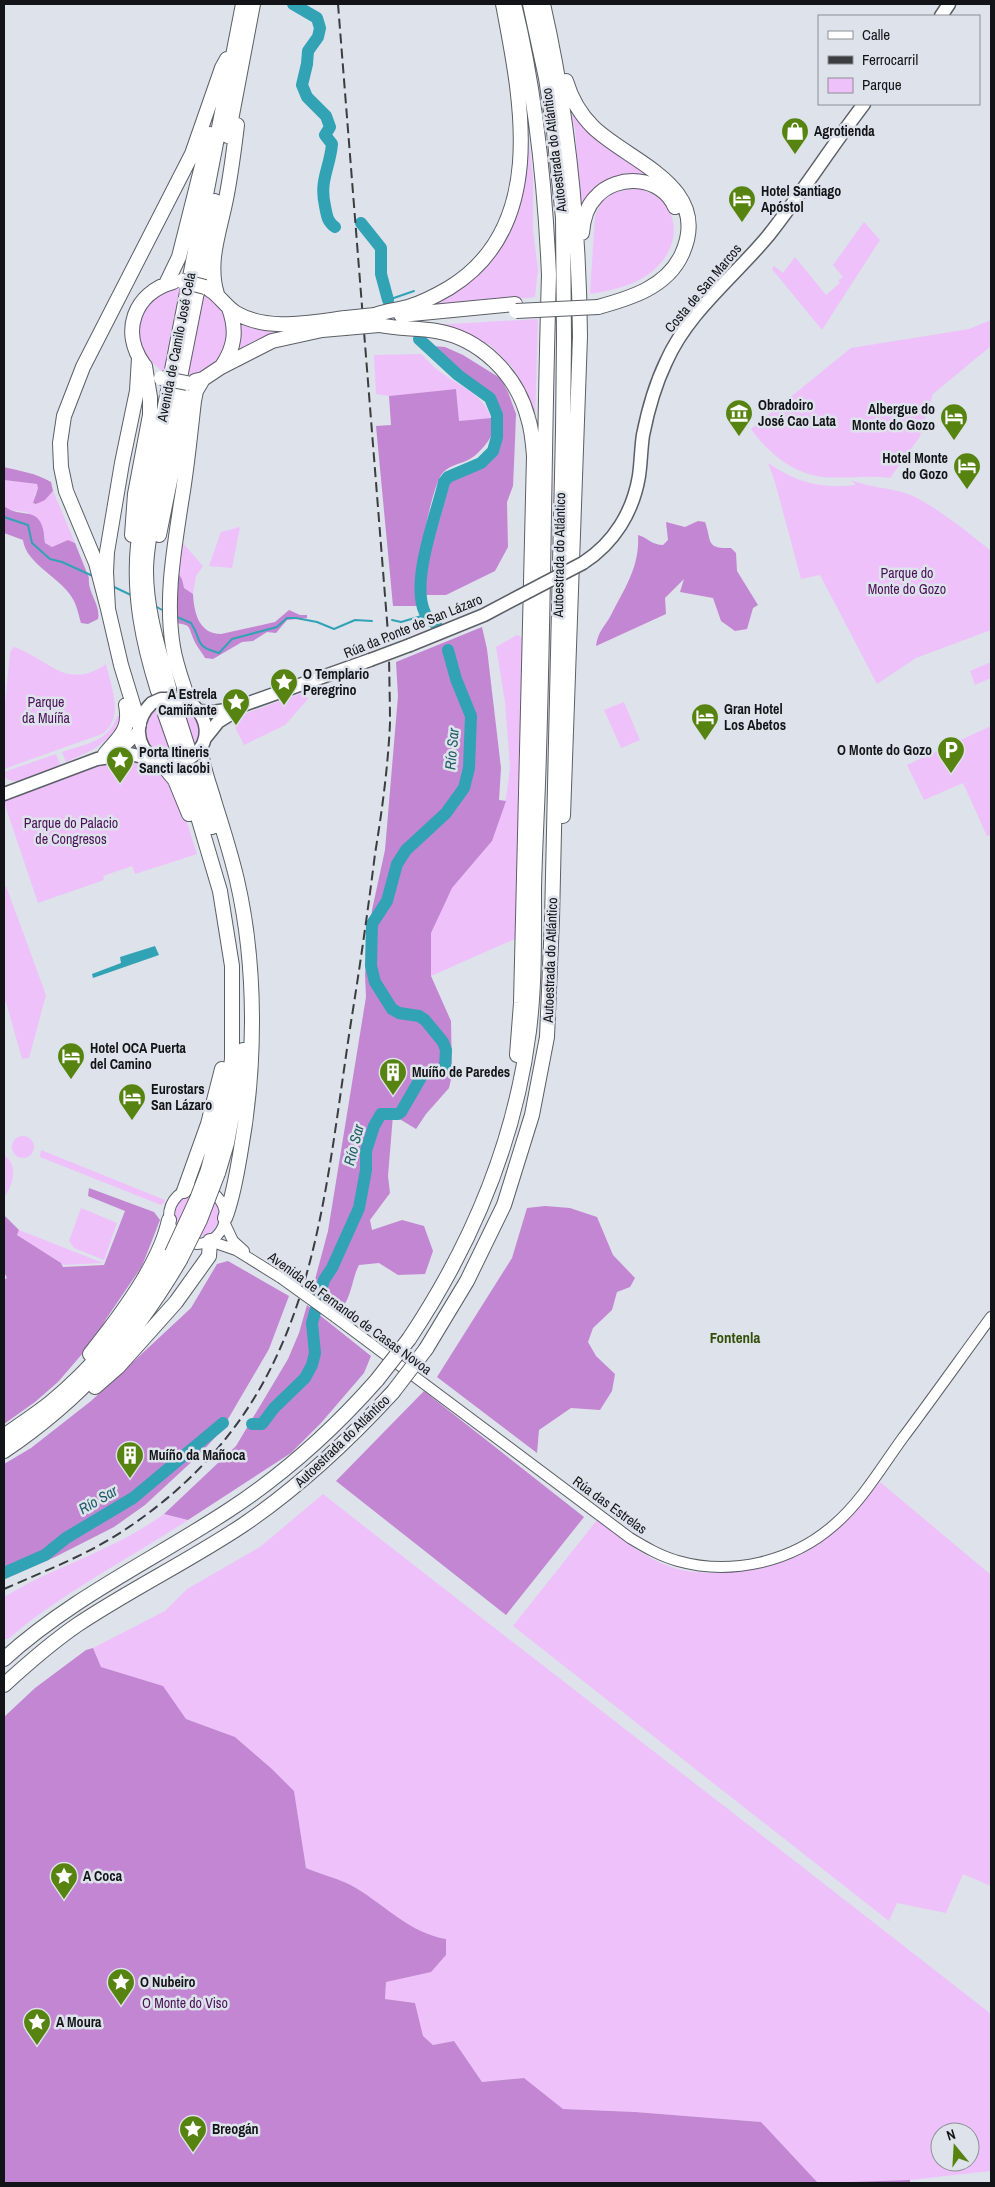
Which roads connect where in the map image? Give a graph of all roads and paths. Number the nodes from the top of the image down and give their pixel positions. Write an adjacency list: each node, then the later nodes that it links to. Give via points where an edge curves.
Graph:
1 (243, 4): 11 (highway, Avenida de Camilo José Cela)
2 (253, 4): 13 (highway, Avenida de Camilo José Cela)
3 (503, 4): 21 (highway, via 515,68 520,120 520,165 512,210 492,248 464,278)
4 (514, 4): 47 (highway, Autoestrada do Atlántico, via 536,116 547,219 548,275 535,954 529,1034)
5 (530, 4): 42 (highway, Autoestrada do Atlántico, via 546,78 563,218 564,349)
6 (545, 4): 16 (highway, via 565,117); 19 (highway, via 570,95 581,113 601,134 668,181 687,213 687,243 672,270 648,290 624,300)
7 (949, 4): 9 (main road)
8 (957, 4): 10 (main road)
9 (942, 15)
10 (951, 15)
11 (240, 23): 12 (highway, via 233,29); 27 (highway, Avenida de Camilo José Cela)
12 (227, 59): 17 (highway, via 181,250); 30 (highway, via 192,154 82,367 64,416 60,443 66,491 96,563)
13 (236, 96): 15 (highway, via 239,110); 29 (highway, Avenida de Camilo José Cela, via 153,514)
14 (863, 105): 28 (main road, Costa de San Marcos, via 767,236 681,334 666,361 654,394 644,433 637,487 629,511 610,539)
15 (226, 199): 18 (highway, via 212,264); 22 (highway, via 219,256 221,282 236,301 267,317)
16 (579, 270): 19 (highway, via 583,263 582,233 586,213 603,190 624,182 645,182 672,201 681,228 675,254 645,285); 42 (highway, via 580,336 566,750 558,905)
17 (166, 284): 18 (highway, bridge, via 182,281); 24 (highway, via 144,298 134,316 133,339)
18 (211, 290): 20 (highway)
19 (597, 303): 21 (highway)
20 (229, 308): 22 (highway, via 246,318); 25 (highway, via 235,332 233,346)
21 (377, 320): 23 (highway, bridge); 47 (highway, via 448,334 487,354 516,389 532,435 521,1003 510,1101)
22 (271, 323): 23 (highway)
23 (345, 323): 25 (highway, via 285,337)
24 (142, 362): 26 (highway, bridge, via 161,378); 27 (highway, via 151,406 132,513 131,548); 30 (highway, via 107,552)
25 (221, 367): 26 (highway)
26 (194, 381): 29 (highway, via 186,398 153,559); 34 (highway, via 170,598)
27 (136, 558): 32 (highway, Avenida de Camilo José Cela, via 139,618)
28 (583, 563): 33 (main road, Rúa da Ponte de San Lázaro, bridge, via 484,615)
29 (146, 573): 32 (highway, Avenida de Camilo José Cela)
30 (108, 609): 31 (highway)
31 (121, 665): 35 (highway); 37 (highway, via 127,725)
32 (160, 694): 34 (main road, bridge, via 161,698); 35 (main road, via 146,709)
33 (249, 704): 34 (main road, Rúa da Ponte de San Lázaro, via 221,711); 36 (main road, Rúa da Ponte de San Lázaro, via 218,722)
34 (182, 707): 36 (highway); 36 (main road, via 204,721)
35 (138, 729): 37 (main road, via 125,745); 38 (main road, via 143,748)
36 (194, 747): 38 (main road, bridge, via 184,762); 45 (highway, via 223,828 243,910 252,991)
37 (101, 757): 38 (main road, via 130,754); 40 (main road)
38 (161, 762): 43 (highway, via 175,780 184,801 219,918)
39 (4, 782): 40 (main road)
40 (26, 784): 41 (main road)
41 (4, 794)
42 (552, 920): 62 (highway, Autoestrada do Atlántico, bridge, via 546,1037 532,1115 516,1171 487,1244 426,1349 393,1392 312,1473 242,1525 77,1626)
43 (227, 922): 44 (highway, via 232,966); 46 (highway, via 190,772 218,845 235,913 244,990)
44 (232, 1040): 48 (highway, via 228,1090); 49 (highway, via 226,1051 208,1124)
45 (251, 1040): 46 (highway); 51 (highway, via 244,1135 232,1202)
46 (242, 1062): 48 (highway, via 227,1143)
47 (513, 1114): 61 (highway, Autoestrada do Atlántico, bridge, via 492,1181 467,1240 409,1339 377,1380 301,1456 230,1510 119,1575 63,1612)
48 (213, 1172): 53 (highway, bridge, via 200,1220)
49 (184, 1191): 50 (street, via 170,1207); 51 (street, Avenida de Fernando de Casas Novoa, via 201,1188 216,1195 225,1210)
50 (169, 1220): 52 (street, Avenida de Fernando de Casas Novoa, via 177,1237 185,1242 194,1245); 58 (highway, via 154,1259 130,1301)
51 (225, 1221): 52 (street, via 218,1236); 54 (street, Avenida de Fernando de Casas Novoa, via 233,1240)
52 (210, 1241): 54 (street, Avenida de Fernando de Casas Novoa); 57 (highway, via 209,1256 171,1308 118,1367 92,1389)
53 (176, 1257): 57 (highway, via 139,1325); 58 (highway, via 112,1342)
54 (256, 1262): 56 (street, Avenida de Fernando de Casas Novoa, bridge)
55 (991, 1317): 56 (street, Rúa das Estrelas, via 854,1504 834,1525 785,1555 741,1566 715,1568 677,1561 654,1552 630,1538)
56 (429, 1386)
57 (76, 1395): 60 (highway)
58 (50, 1403): 59 (highway)
59 (4, 1436)
60 (4, 1451)
61 (4, 1659)
62 (4, 1685)

